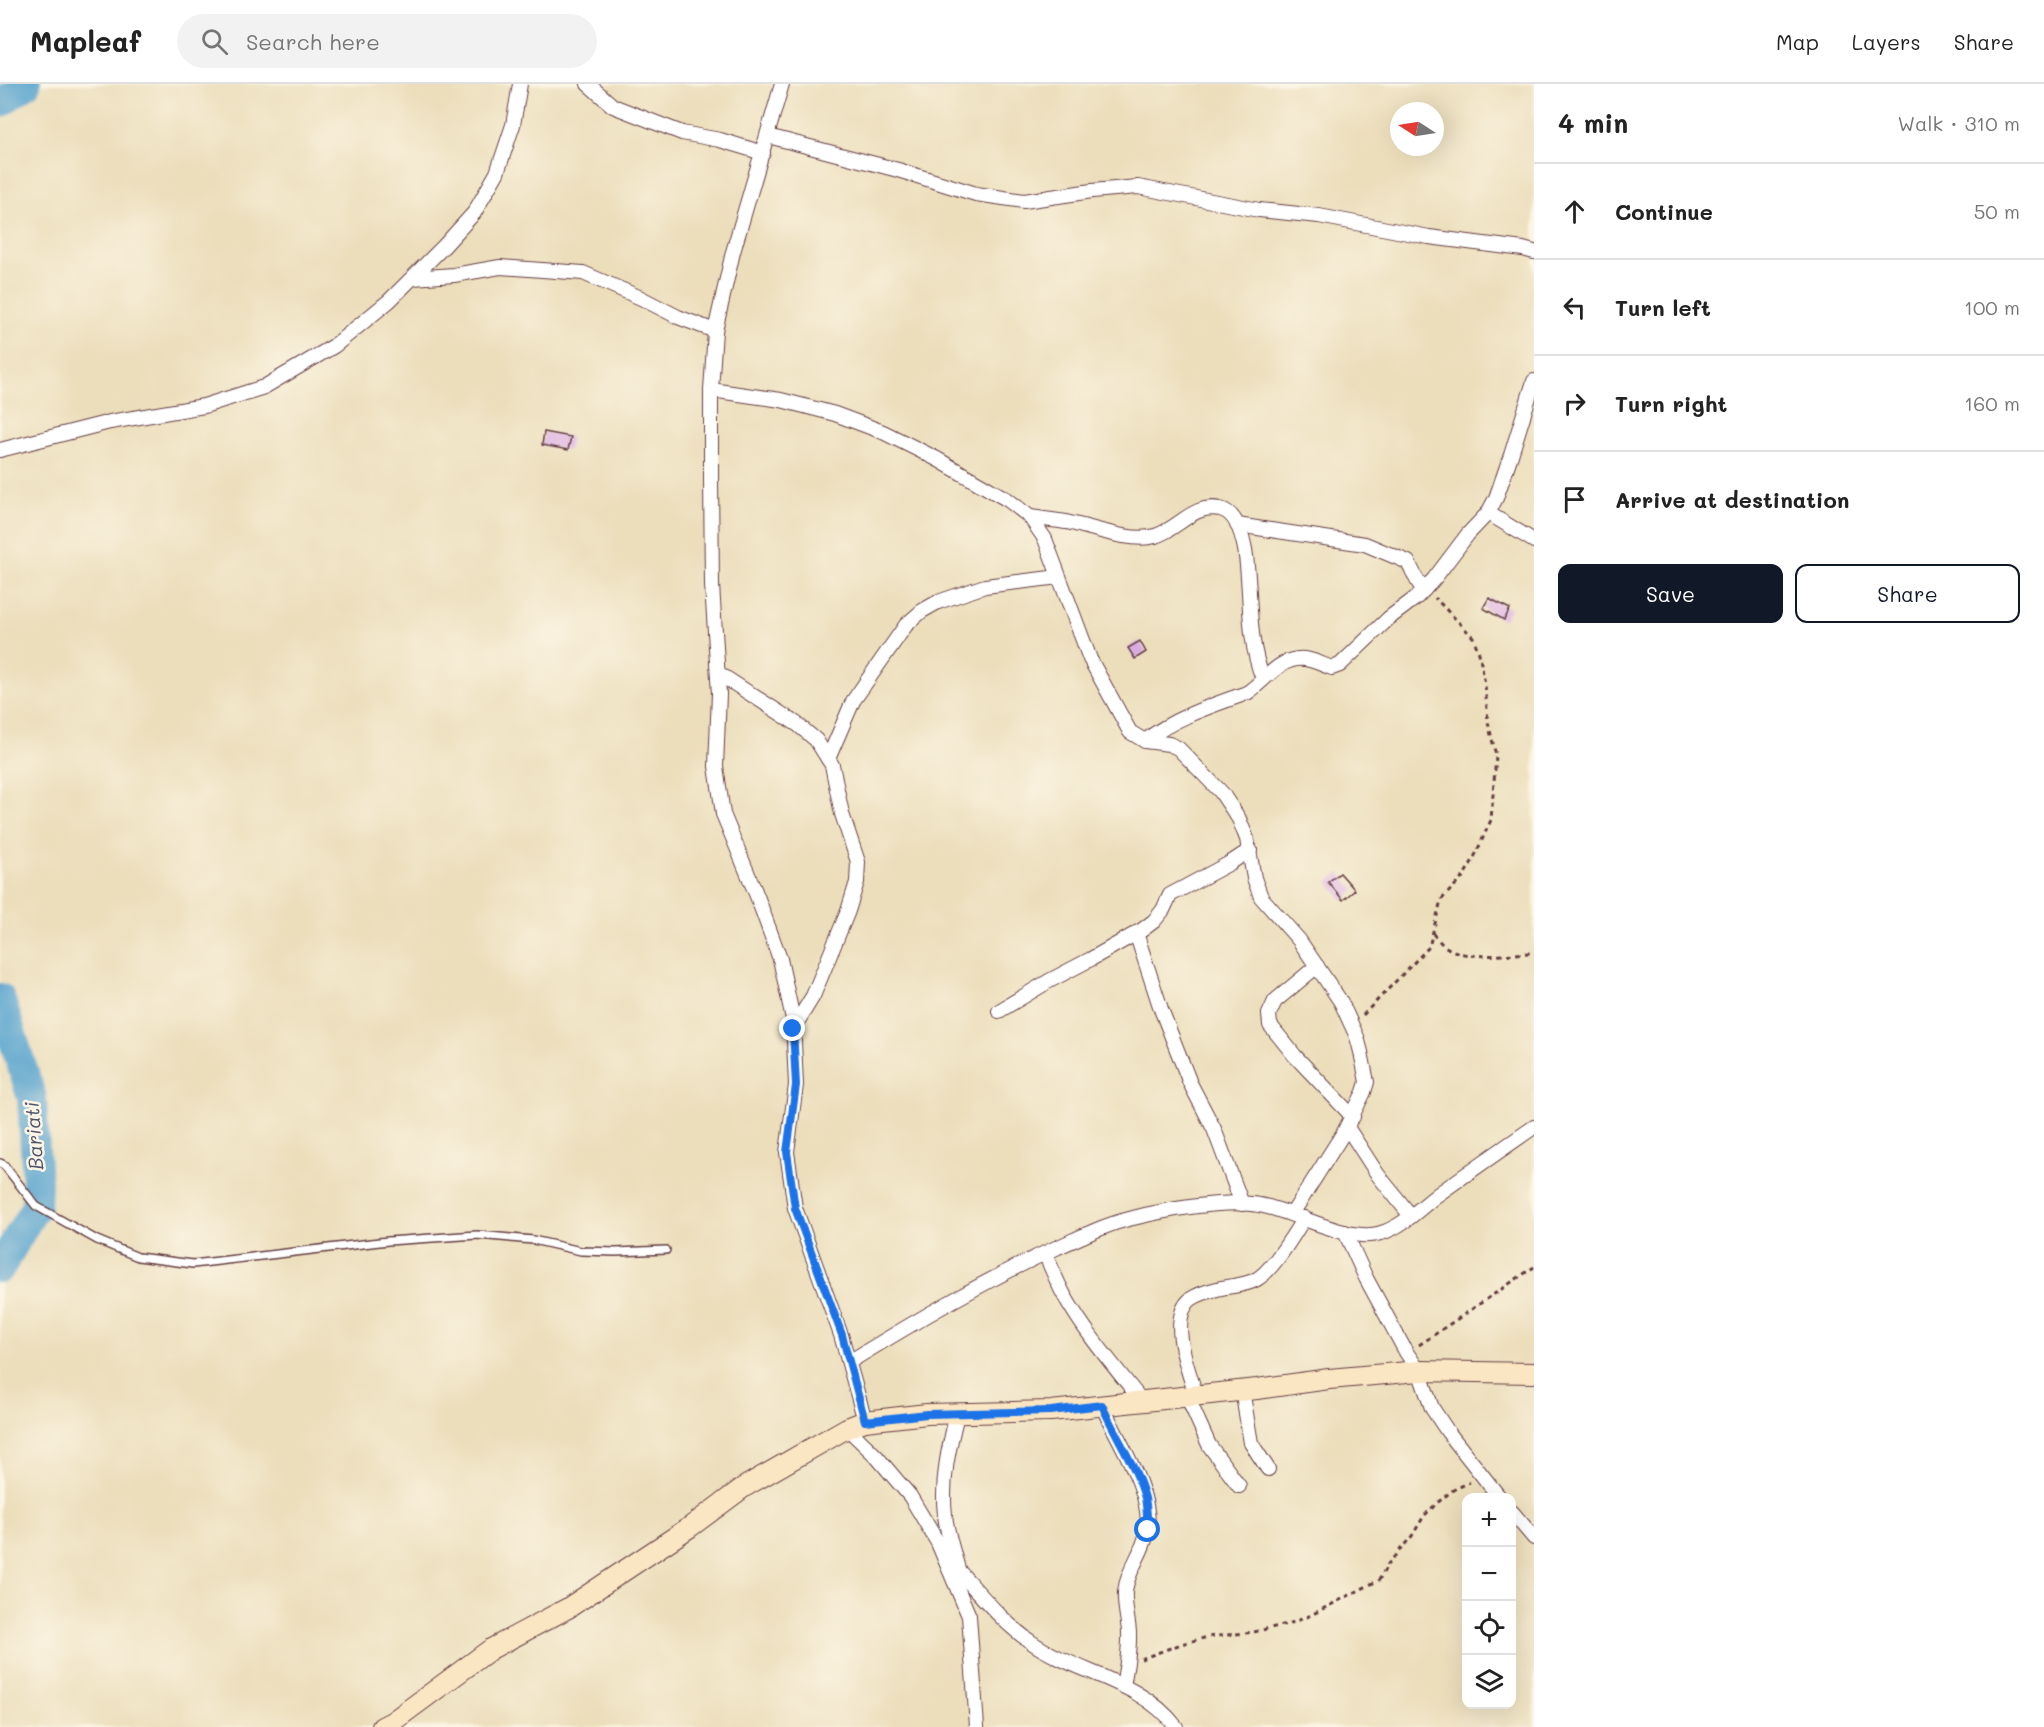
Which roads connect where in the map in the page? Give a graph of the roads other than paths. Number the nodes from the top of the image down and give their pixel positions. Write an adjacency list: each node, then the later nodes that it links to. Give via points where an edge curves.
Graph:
1 (520, 84): 7 (street, via 513,125 497,173 474,213)
2 (588, 84): 5 (street, via 613,106 681,133)
3 (782, 84): 4 (street)
4 (768, 136): 5 (street); 6 (street, via 976,194 1024,201 1138,187 1259,210 1319,216)
5 (763, 153): 8 (street, via 733,252)
6 (1534, 252)
7 (413, 278): 8 (street, via 500,267 583,273); 11 (street, via 334,346 264,387 204,406 111,422)
8 (715, 331): 10 (street)
9 (1534, 381): 12 (street)
10 (711, 390): 13 (street, via 782,400 883,432 1008,500); 18 (street, via 712,585)
11 (0, 450)
12 (1488, 513): 15 (street); 17 (street)
13 (1029, 517): 14 (street, via 1138,538 1155,536 1207,507 1230,513); 16 (street, via 1045,539)
14 (1237, 525): 17 (street, via 1365,543 1408,562); 19 (street, via 1245,548 1250,627)
15 (1534, 541)
16 (1059, 577): 20 (street, via 1090,659 1130,732); 21 (street, via 985,586 922,611 906,625 853,701)
17 (1425, 589): 19 (street, via 1340,665 1332,668 1296,659)
18 (717, 673): 21 (street, via 797,724 816,740); 26 (street, via 716,766 723,814 780,959)
19 (1263, 679): 20 (street, via 1247,693 1180,720)
20 (1144, 741): 22 (street, via 1178,748 1203,773 1239,819)
21 (828, 759): 26 (street, via 858,862 857,882 825,970)
22 (1250, 850): 23 (street, via 1170,895 1154,921); 24 (street, via 1261,897)
23 (1136, 933): 25 (street); 30 (street, via 1161,1010 1214,1129)
24 (1317, 966): 27 (street, via 1341,1002 1361,1052 1367,1082); 27 (street, via 1275,1001 1269,1014 1270,1025)
25 (999, 1011)
26 (793, 1029): 36 (street, via 796,1085 787,1152 795,1208)
27 (1350, 1122): 31 (street); 32 (street, via 1378,1175)
28 (1534, 1127): 32 (street)
29 (0, 1163): 34 (lane, via 36,1206 97,1240 138,1257 193,1264 388,1241 477,1235 533,1240 580,1251)
30 (1242, 1204): 31 (street, via 1257,1204); 35 (street, via 1186,1208 1131,1218)
31 (1298, 1216): 33 (street); 40 (street, via 1287,1246 1257,1279 1189,1300 1181,1316 1180,1336)
32 (1411, 1216): 33 (street, via 1381,1233)
33 (1345, 1232): 37 (street, via 1366,1278)
34 (666, 1250)
35 (1045, 1253): 36 (street); 41 (street, via 1063,1294 1099,1349)
36 (849, 1362): 44 (street)
37 (1419, 1371): 38 (street); 39 (street); 48 (street, via 1432,1408)
38 (1534, 1373)
39 (1242, 1390): 40 (street); 46 (street, via 1251,1443)
40 (1191, 1395): 41 (street); 47 (street, via 1209,1445)
41 (1141, 1400): 42 (street)
42 (1102, 1405): 43 (street); 53 (street, via 1145,1498 1148,1530 1126,1582 1128,1665)
43 (957, 1414): 44 (street); 52 (street, via 944,1487 945,1516)
44 (865, 1421): 45 (street)
45 (847, 1428): 51 (street, via 910,1496); 54 (street, via 744,1487 568,1608 491,1649)
46 (1268, 1469)
47 (1239, 1486)
48 (1496, 1493)
49 (1516, 1517): 50 (street)
50 (1534, 1538)
51 (943, 1555): 52 (street); 55 (street, via 969,1616)
52 (959, 1571): 53 (street, via 1006,1623 1032,1643)
53 (1122, 1686): 56 (street, via 1154,1705)
54 (382, 1727)
55 (977, 1727)
56 (1176, 1727)

